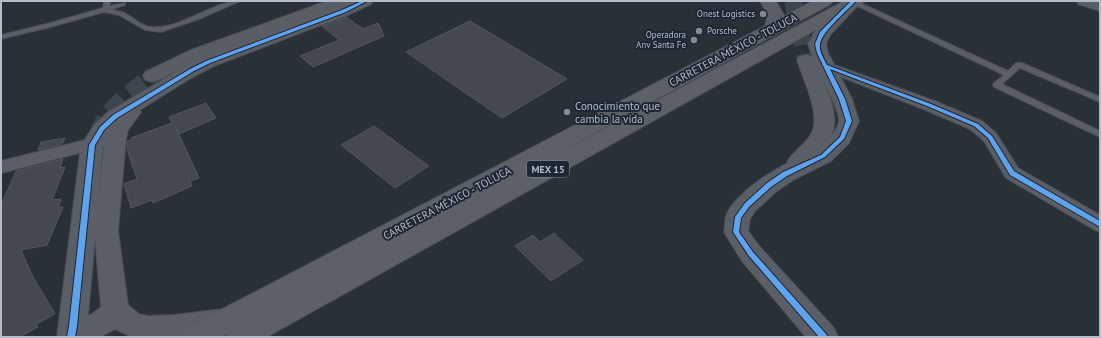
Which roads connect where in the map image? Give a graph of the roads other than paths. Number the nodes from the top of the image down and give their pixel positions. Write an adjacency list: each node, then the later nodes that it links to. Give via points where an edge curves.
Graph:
1 (107, 1): 11 (lane)
2 (237, 1): 12 (lane, via 160,30 148,29)
3 (341, 1): 18 (main road, via 171,65)
4 (365, 1): 18 (street)
5 (768, 1): 13 (street, via 776,15)
6 (825, 1): 13 (main road, CARRETERA MÉXICO - TOLUCA / MEX 15)
7 (1083, 1): 10 (street)
8 (124, 2): 11 (lane); 12 (lane)
9 (855, 2): 16 (street, via 822,33 817,44); 17 (lane); 27 (main road, CARRETERA MÉXICO - TOLUCA / MEX 15)
10 (1100, 7)
11 (106, 10): 12 (lane); 14 (lane)
12 (121, 14)
13 (772, 29): 27 (main road, CARRETERA MÉXICO - TOLUCA / MEX 15)
14 (1, 37)
15 (806, 60): 24 (street, via 824,115 825,126 818,140)
16 (826, 66): 24 (street, via 842,99 849,122 842,138 824,156); 25 (street, via 976,125 990,137 1012,173)
17 (1009, 74): 19 (lane, via 1019,65); 20 (lane, via 997,85)
18 (150, 87): 21 (street, via 126,116); 22 (street, via 114,116 97,133)
19 (1100, 100)
20 (1100, 134)
21 (116, 138): 22 (street); 26 (street, via 106,232)
22 (92, 144): 23 (street); 28 (street)
23 (1, 167)
24 (785, 174): 30 (street, via 747,206 738,217 736,232 751,254)
25 (1100, 224)
26 (115, 310): 27 (street, via 129,323 142,328); 28 (street, via 100,325)
27 (235, 328): 29 (main road, CARRETERA MÉXICO - TOLUCA / MEX 15)
28 (72, 331)
29 (196, 337)
30 (824, 337)

